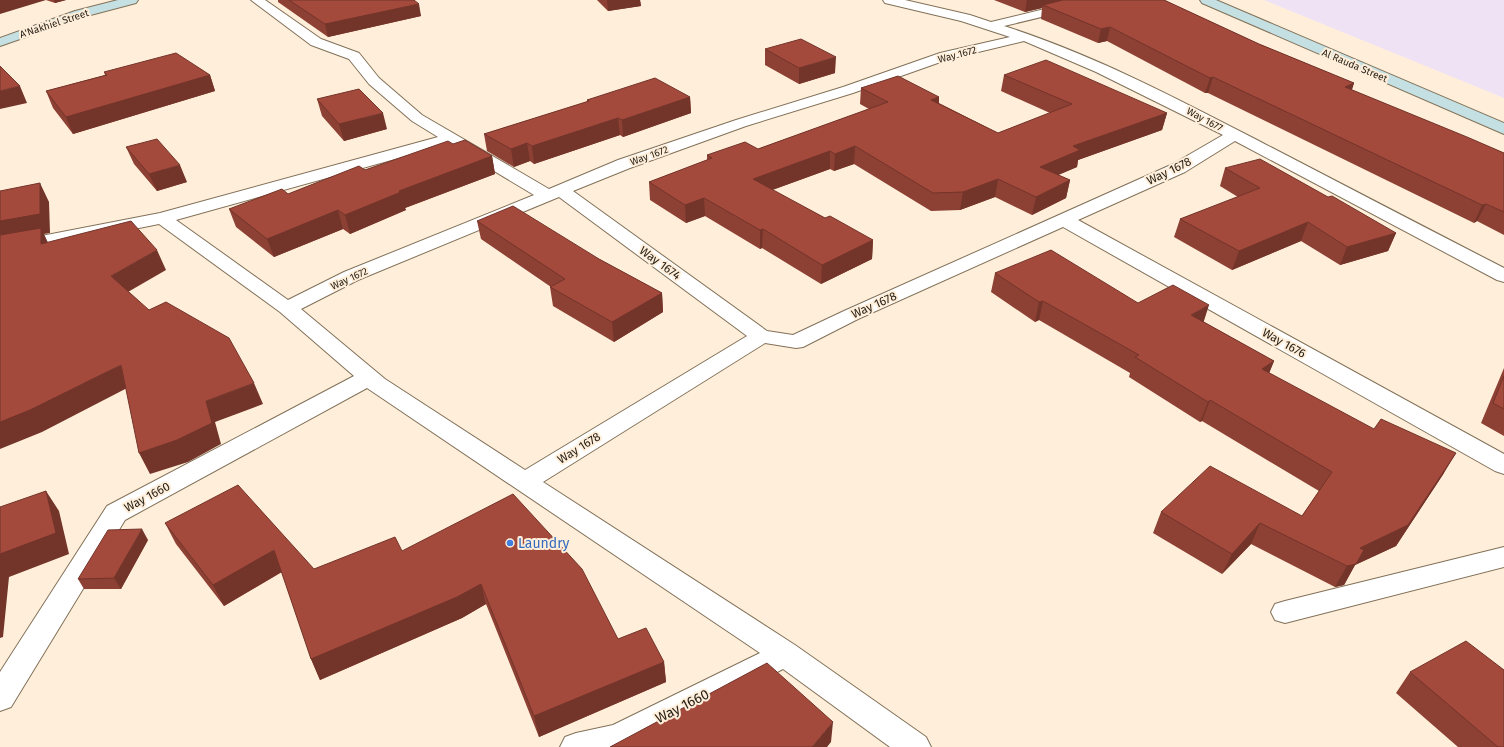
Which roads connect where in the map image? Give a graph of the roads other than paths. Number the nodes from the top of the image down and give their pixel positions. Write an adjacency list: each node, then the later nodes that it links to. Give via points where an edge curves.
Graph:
1 (132, 0): 8 (main road, A'Nakhiel Street, via 79,14)
2 (257, 0): 11 (street, Way 1674, via 316,42 354,56 374,81 417,118)
3 (889, 0): 6 (street, Way 1677)
4 (1073, 0): 6 (street, via 1076,2 1075,5)
5 (1206, 0): 9 (main road, Al Rauda Street)
6 (990, 26): 7 (street, Way 1677)
7 (1024, 37): 10 (street, Way 1677, via 1108,72); 12 (street, Way 1672, via 945,56 848,90 741,123)
8 (0, 42)
9 (1504, 129)
10 (1235, 135): 14 (street, Way 1678, via 1179,168); 16 (street, Way 1677)
11 (451, 138): 12 (street, Way 1674); 13 (street)
12 (553, 192): 17 (street, Way 1672, via 351,276); 18 (street, Way 1674)
13 (162, 218): 15 (street); 17 (street)
14 (1064, 220): 18 (street, Way 1678, via 796,342); 20 (street, Way 1676)
15 (0, 250)
16 (1504, 276)
17 (287, 308): 19 (street)
18 (761, 336): 21 (street, Way 1678)
19 (370, 377): 21 (street); 25 (street, Way 1660, via 116,513)
20 (1504, 465)
21 (524, 482): 24 (street)
22 (1504, 557): 23 (street)
23 (1285, 612)
24 (785, 654): 26 (street, Way 1660, via 618,738); 27 (street)
25 (0, 698)
26 (576, 747)
27 (915, 747)

